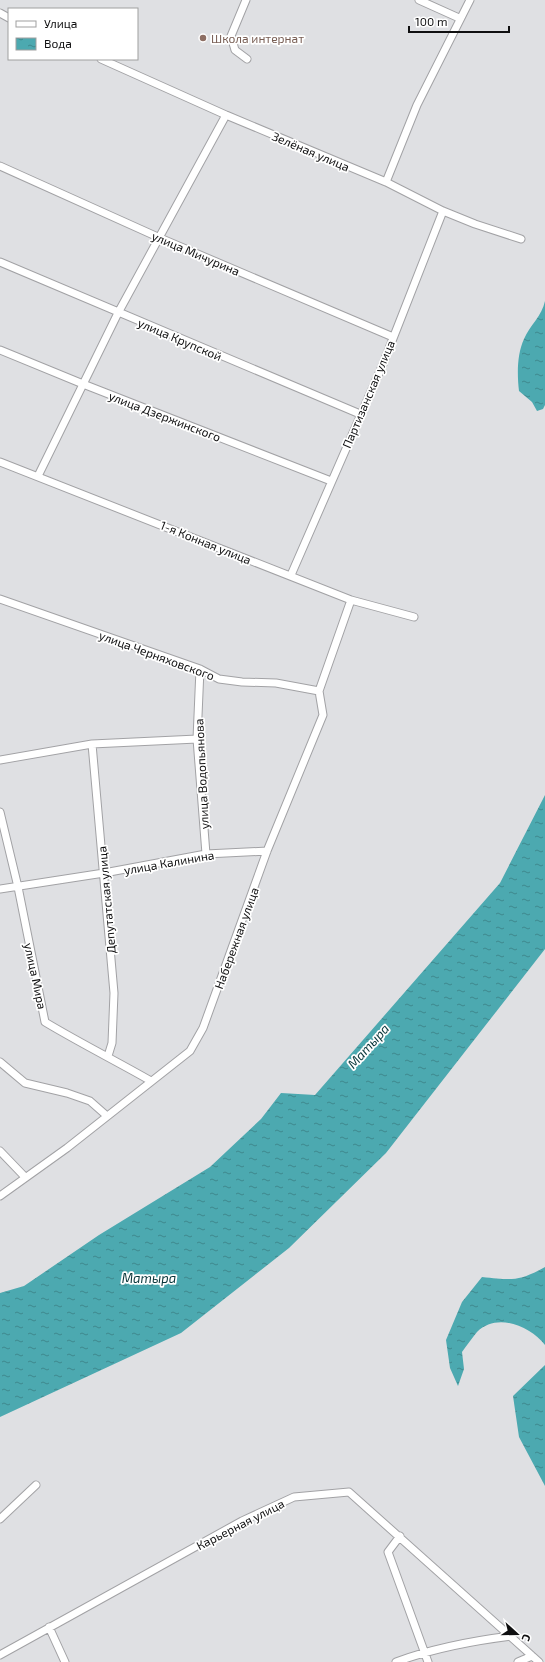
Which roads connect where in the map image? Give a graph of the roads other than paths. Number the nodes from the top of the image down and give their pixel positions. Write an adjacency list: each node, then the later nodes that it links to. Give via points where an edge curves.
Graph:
1 (246, 0): 5 (street, via 231,36 235,50)
2 (419, 0): 4 (street)
3 (470, 0): 4 (street)
4 (459, 18): 9 (street, via 417,105)
5 (247, 59)
6 (103, 60): 7 (street, Зелёная улица)
7 (226, 115): 9 (street, Зелёная улица); 11 (street)
8 (0, 166): 11 (street, улица Мичурина)
9 (386, 182): 10 (street, Зелёная улица)
10 (443, 211): 12 (street, Зелёная улица); 15 (street, Партизанская улица)
11 (160, 238): 14 (street); 15 (street, улица Мичурина)
12 (521, 239)
13 (0, 262): 14 (street, улица Крупской)
14 (118, 313): 17 (street); 18 (street, улица Крупской)
15 (393, 337): 18 (street, Партизанская улица)
16 (0, 350): 17 (street, улица Дзержинского)
17 (83, 384): 20 (street); 21 (street, улица Дзержинского)
18 (360, 414): 21 (street, Партизанская улица)
19 (0, 462): 20 (street, 1-я Конная улица)
20 (38, 476): 22 (street, 1-я Конная улица)
21 (332, 480): 22 (street, Партизанская улица)
22 (291, 576): 24 (street, 1-я Конная улица)
23 (0, 599): 26 (street, улица Черняховского)
24 (351, 600): 25 (street, 1-я Конная улица); 27 (street, Набережная улица)
25 (414, 617)
26 (200, 669): 27 (street, улица Черняховского, via 219,679 276,683); 28 (street, улица Водопьянова)
27 (319, 691): 32 (street, Набережная улица, via 323,715)
28 (197, 739): 29 (street); 33 (street, улица Водопьянова)
29 (92, 744): 30 (street); 34 (street, Депутатская улица)
30 (0, 760)
31 (0, 812): 35 (street, улица Мира)
32 (268, 851): 33 (street, улица Калинина); 39 (street, Набережная улица, via 203,1028 190,1050)
33 (206, 854): 34 (street, улица Калинина)
34 (104, 873): 35 (street, улица Калинина); 37 (street, Депутатская улица, via 114,993 112,1043)
35 (18, 887): 36 (street, улица Калинина); 37 (street, улица Мира, via 45,1022)
36 (0, 890)
37 (108, 1056): 39 (street, улица Мира)
38 (0, 1062): 40 (street, via 25,1083 90,1101)
39 (151, 1081): 40 (street, Набережная улица)
40 (106, 1116): 42 (street, Набережная улица, via 67,1148)
41 (0, 1151): 42 (street)
42 (25, 1177): 43 (street, Набережная улица)
43 (0, 1196)
44 (36, 1486): 45 (street)
45 (0, 1519)
46 (400, 1536): 47 (street, Карьерная улица, via 350,1492 294,1497 242,1521); 48 (street, Карьерная улица); 49 (street, via 388,1552)
47 (49, 1627): 50 (street, Карьерная улица); 52 (street)
48 (511, 1636): 49 (street, via 467,1641); 51 (street, Карьерная улица)
49 (425, 1652): 53 (street); 54 (street)
50 (0, 1655)
51 (532, 1656): 55 (street); 56 (street, Карьерная улица)
52 (65, 1662)
53 (396, 1662)
54 (428, 1662)
55 (518, 1662)
56 (539, 1662)

